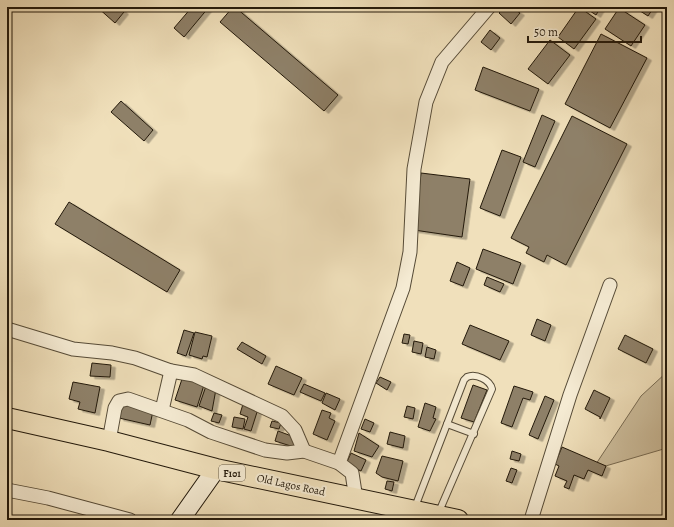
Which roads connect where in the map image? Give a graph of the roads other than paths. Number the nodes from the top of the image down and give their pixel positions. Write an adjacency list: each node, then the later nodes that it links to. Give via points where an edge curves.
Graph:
1 (489, 7): 11 (street, via 442,62 426,102 414,169 410,252 403,288)
2 (610, 285): 20 (street, via 570,395)
3 (7, 330): 4 (street, via 73,348 135,358)
4 (171, 371): 5 (street); 10 (street, via 194,375 282,416 296,430)
5 (162, 410): 9 (street, via 128,399 120,401 115,408); 10 (street, via 211,432 265,450 287,453)
6 (7, 418): 9 (main road, Old Lagos Road / F101)
7 (447, 424): 8 (lane); 8 (lane, via 464,380 467,376 474,375 486,380 492,389); 15 (lane)
8 (474, 434): 16 (lane)
9 (109, 441): 12 (main road, Old Lagos Road / F101)
10 (304, 451): 11 (street)
11 (339, 462): 14 (street, via 352,473)
12 (216, 470): 14 (main road, Old Lagos Road / F101); 18 (street)
13 (7, 490): 17 (street)
14 (356, 499): 15 (main road, Old Lagos Road / F101)
15 (414, 510): 16 (main road, Old Lagos Road / F101)
16 (438, 515): 19 (main road, Old Lagos Road / F101)
17 (130, 520)
18 (180, 520)
19 (458, 520)
20 (531, 520)

